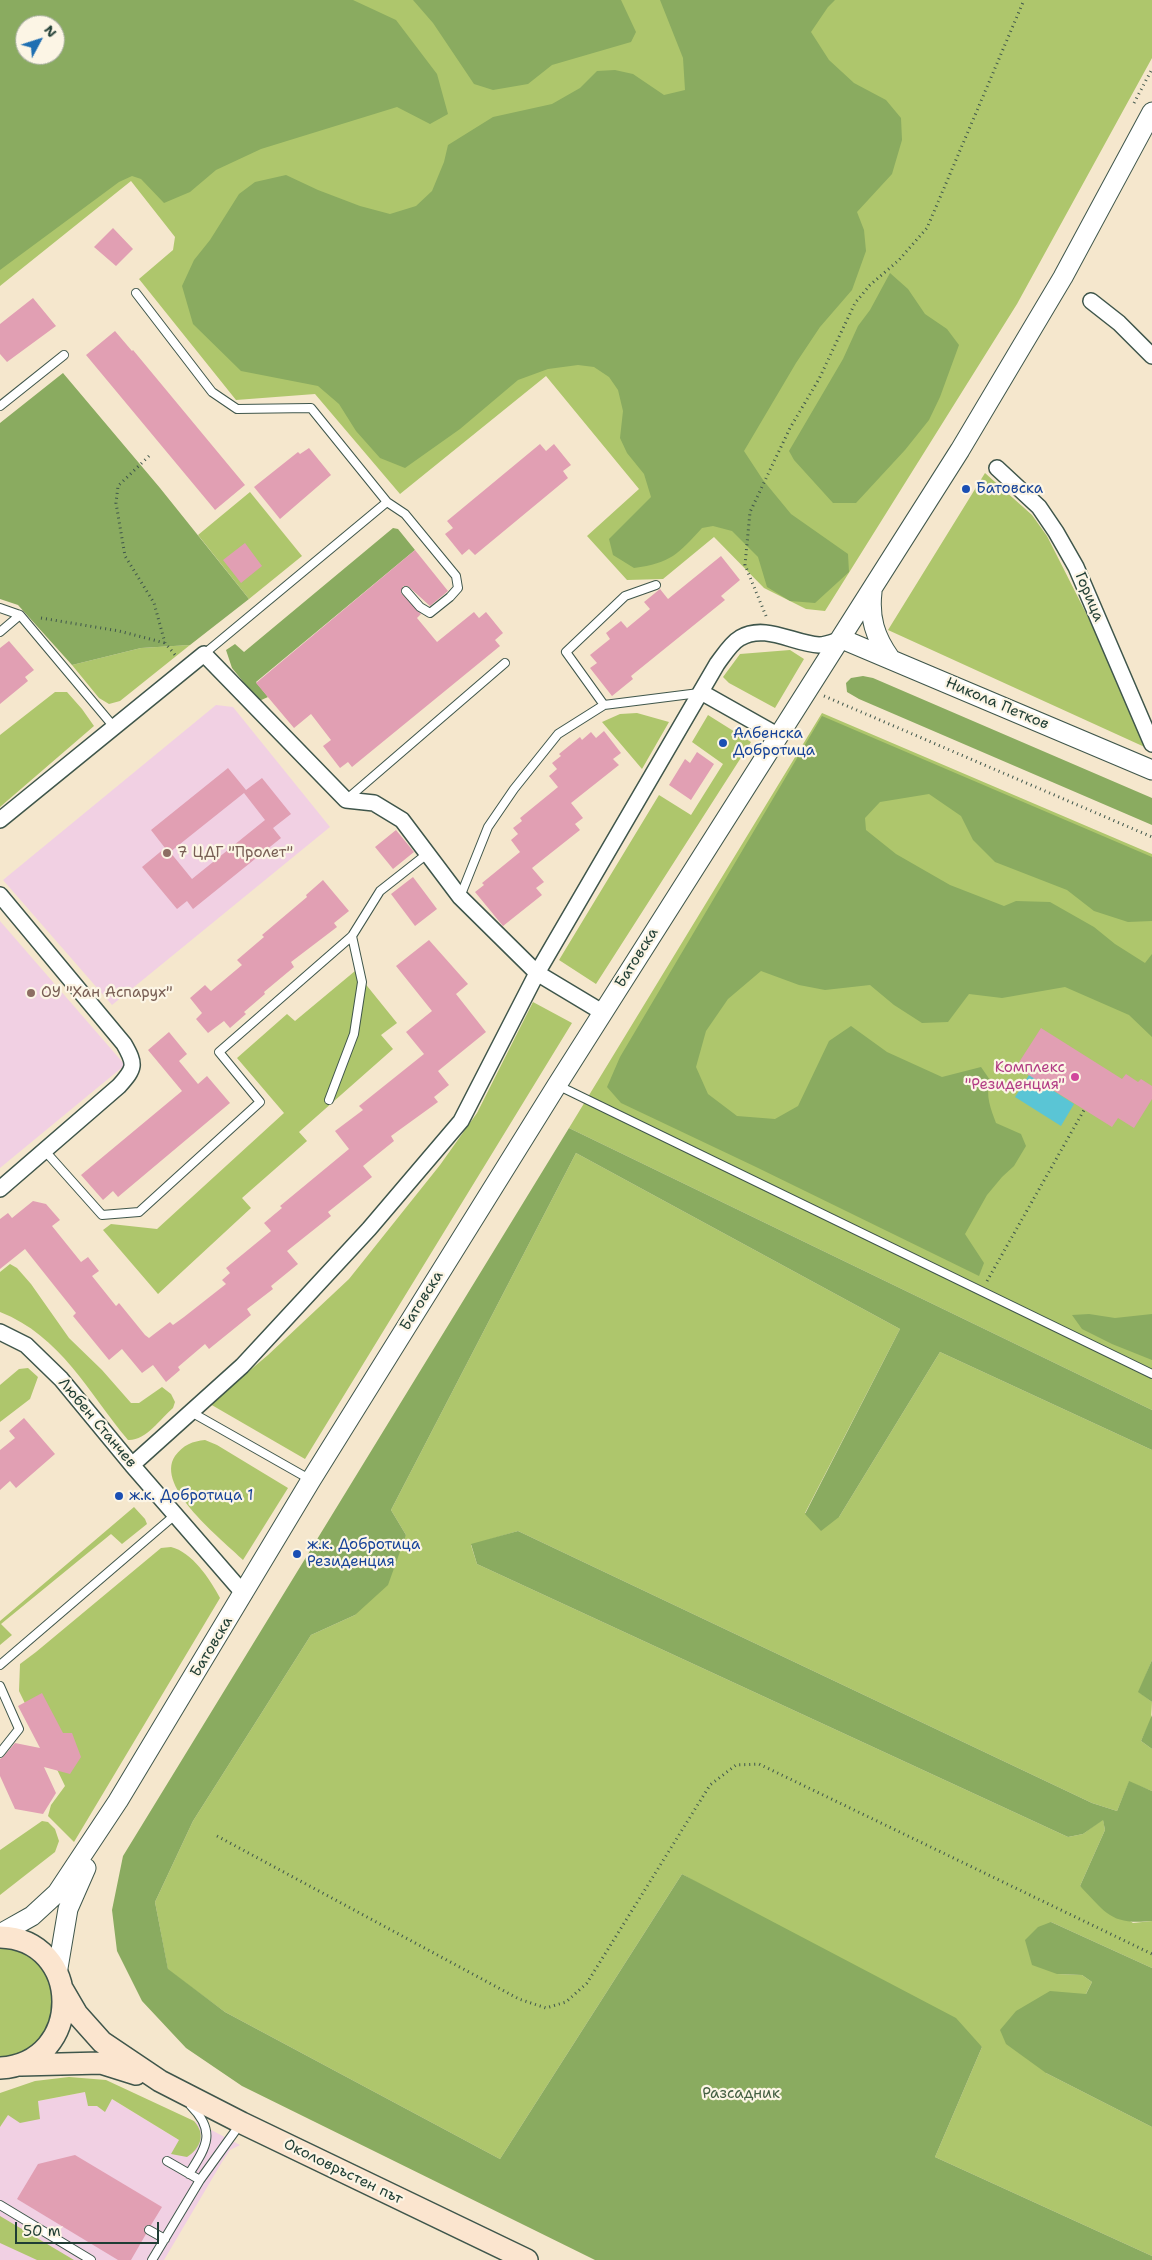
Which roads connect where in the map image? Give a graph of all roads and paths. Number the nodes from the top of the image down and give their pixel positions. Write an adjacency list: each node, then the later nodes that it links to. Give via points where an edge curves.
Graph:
1 (1024, 0): 17 (path, via 927,228 855,303 750,512 745,565)
2 (1152, 112): 12 (street, Батовска, via 1063,277)
3 (136, 293): 10 (lane, via 212,392 237,409 311,408)
4 (1091, 301): 6 (street)
5 (64, 355): 7 (lane)
6 (1152, 356)
7 (0, 406)
8 (149, 456): 19 (path, via 118,486 116,503 125,556 154,603)
9 (997, 468): 29 (street, Горица, via 1039,507 1076,567)
10 (387, 502): 13 (lane, via 405,514 456,576 458,588 430,613); 20 (lane)
11 (656, 585): 26 (lane, via 625,596 566,652)
12 (872, 590): 18 (street, Батовска); 21 (street, via 873,626)
13 (406, 591)
14 (0, 608): 15 (lane)
15 (20, 615): 16 (lane); 19 (path, via 119,631); 27 (lane)
16 (0, 632)
17 (773, 633): 18 (street, via 798,642 821,645); 25 (street, via 756,633 740,638 717,664)
18 (842, 638): 21 (street, Никола Петков); 24 (street, Батовска)
19 (165, 643): 23 (path)
20 (204, 654): 23 (street); 31 (street)
21 (890, 658): 30 (street, Никола Петков)
22 (505, 663): 31 (lane)
23 (186, 668): 27 (street)
24 (808, 689): 28 (street, Батовска); 33 (path)
25 (701, 692): 26 (lane); 28 (street); 38 (street)
26 (604, 705): 36 (lane, via 558,734 514,789 488,827)
27 (114, 727): 32 (street)
28 (779, 736): 39 (street, Батовска)
29 (1152, 744)
30 (1152, 770)
31 (346, 800): 34 (street, via 374,803 402,820)
32 (0, 820)
33 (1152, 837)
34 (427, 854): 36 (street); 37 (lane, via 380,891)
35 (0, 895): 43 (street, via 124,1044 133,1060 132,1072 119,1086)
36 (460, 897): 38 (street)
37 (352, 936): 41 (lane, via 362,982 354,1034); 43 (lane, via 219,1052 260,1102 140,1212 102,1215)
38 (537, 973): 39 (street); 48 (street, via 461,1121 369,1228 255,1352)
39 (602, 1012): 40 (street, Батовска)
40 (557, 1085): 45 (lane); 50 (street, Батовска)
41 (329, 1100)
42 (1084, 1110): 45 (path)
43 (45, 1151): 44 (street)
44 (0, 1189)
45 (981, 1291): 47 (lane)
46 (0, 1332): 49 (street, Любен Станчев, via 26,1345 61,1379)
47 (1151, 1372)
48 (191, 1412): 49 (street); 50 (lane)
49 (132, 1465): 51 (street, Любен Станчев)
50 (311, 1480): 52 (street, Батовска)
51 (175, 1515): 52 (street, Любен Станчев); 53 (lane)
52 (244, 1594): 56 (street, Батовска)
53 (0, 1665)
54 (0, 1686): 55 (lane, via 19,1729)
55 (0, 1753)
56 (118, 1801): 58 (street, Батовска, via 57,1893 32,1916); 60 (street, Батовска, via 68,1909)
57 (217, 1836): 59 (path, via 519,2000 546,2008 566,2002 587,1983 710,1785 736,1765 759,1764)
58 (0, 1936): 60 (main road, Околовръстен път, via 31,1946 46,1958)
59 (1152, 1954)
60 (60, 1982): 61 (main road, via 62,2018 55,2036 42,2051); 62 (main road, Околовръстен път, via 77,2014 102,2042)
61 (5, 2067): 62 (main road, Околовръстен път, via 101,2063)
62 (160, 2081): 63 (main road, Околовръстен път); 65 (lane, via 192,2107 206,2126 207,2141)
63 (242, 2123): 66 (lane); 72 (main road, Околовръстен път)
64 (167, 2160): 65 (lane)
65 (189, 2174): 66 (lane)
66 (200, 2180): 69 (lane)
67 (0, 2205): 70 (lane)
68 (148, 2230): 69 (lane)
69 (165, 2239): 71 (lane)
70 (91, 2260)
71 (152, 2260)
72 (527, 2260)

